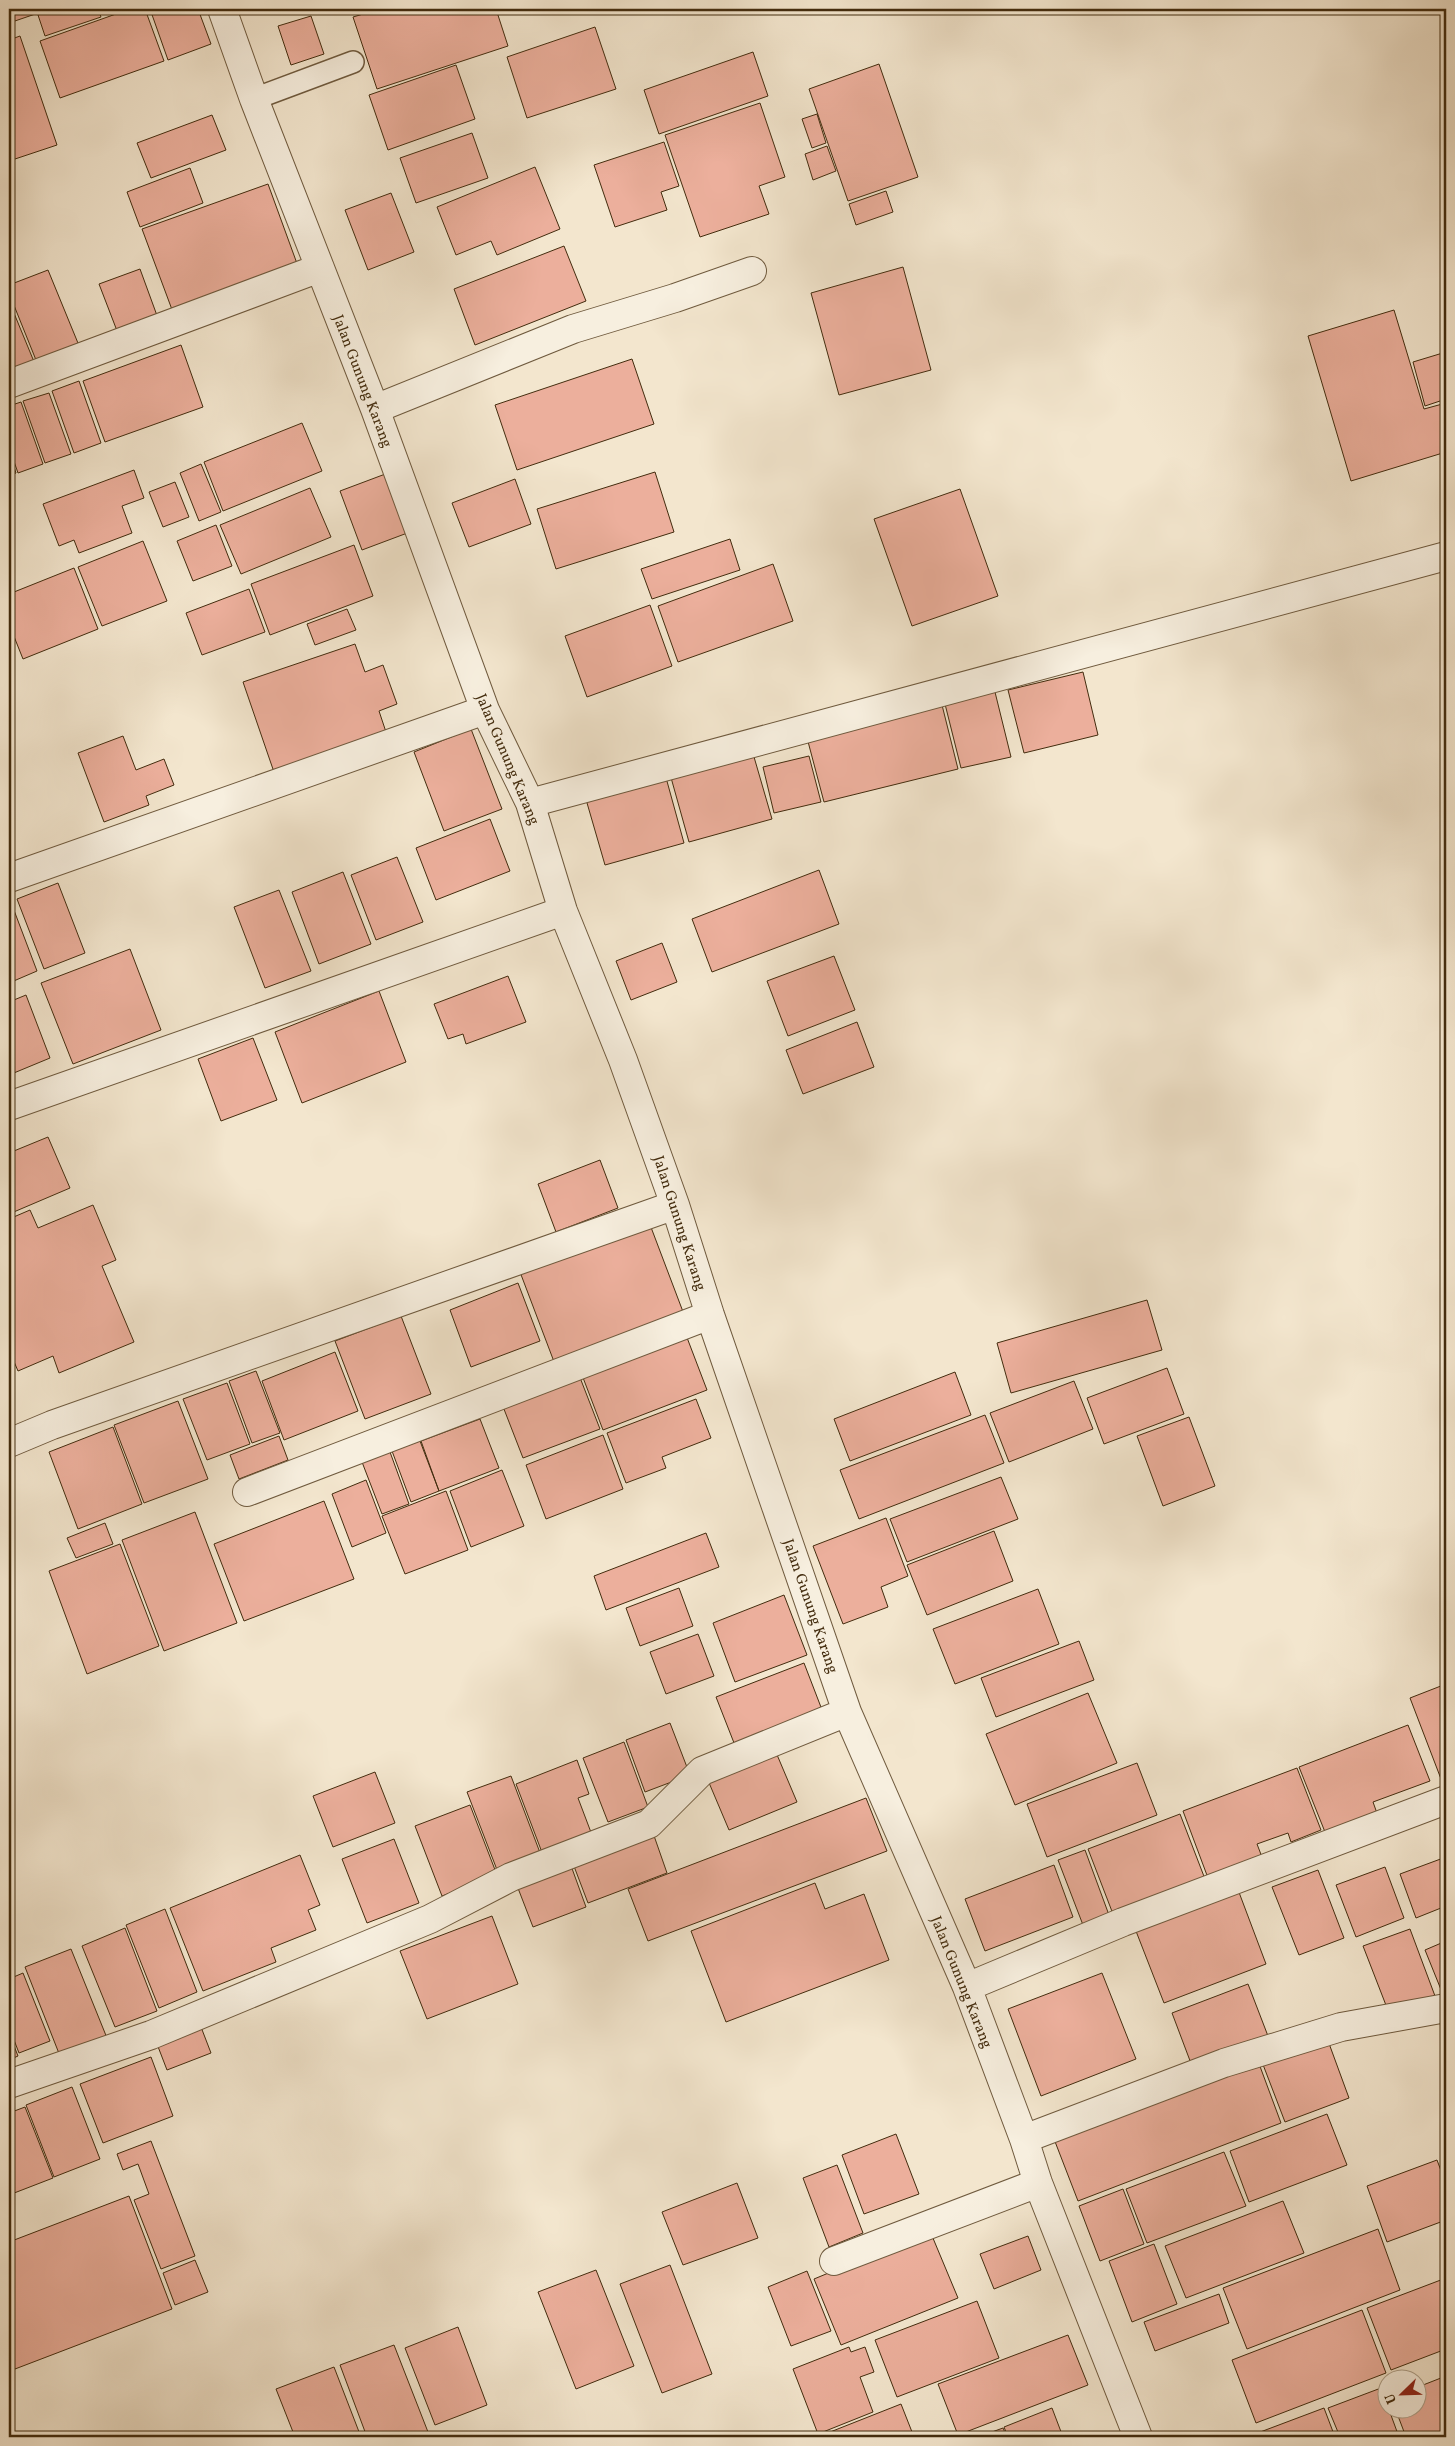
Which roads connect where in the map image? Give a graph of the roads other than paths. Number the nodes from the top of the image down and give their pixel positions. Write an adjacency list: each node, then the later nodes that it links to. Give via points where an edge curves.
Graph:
1 (222, 9): 3 (street, Jalan Gunung Karang)
2 (353, 62): 3 (lane)
3 (254, 100): 4 (street, Jalan Gunung Karang)
4 (320, 268): 6 (street); 7 (street, Jalan Gunung Karang)
5 (752, 271): 7 (street, via 573,329)
6 (9, 384)
7 (375, 410): 9 (street, Jalan Gunung Karang)
8 (1446, 556): 10 (street)
9 (486, 710): 10 (street, Jalan Gunung Karang); 11 (street)
10 (530, 803): 12 (street, Jalan Gunung Karang)
11 (9, 878)
12 (563, 911): 13 (street); 14 (street, Jalan Gunung Karang)
13 (9, 1106)
14 (675, 1205): 15 (street, Jalan Gunung Karang); 16 (street, via 61,1421)
15 (710, 1315): 17 (street); 18 (street, Jalan Gunung Karang)
16 (9, 1443)
17 (247, 1492)
18 (848, 1712): 20 (street, Jalan Gunung Karang); 22 (street, via 702,1771 649,1824 511,1877 430,1919 150,2035)
19 (1446, 1800): 20 (street, via 1123,1922)
20 (966, 1987): 23 (street, Jalan Gunung Karang)
21 (1446, 2008): 23 (street, via 1332,2030 1224,2063)
22 (9, 2084)
23 (1024, 2139): 24 (street, Jalan Gunung Karang)
24 (1038, 2183): 25 (street); 26 (street, Jalan Gunung Karang)
25 (834, 2261)
26 (1138, 2437)

